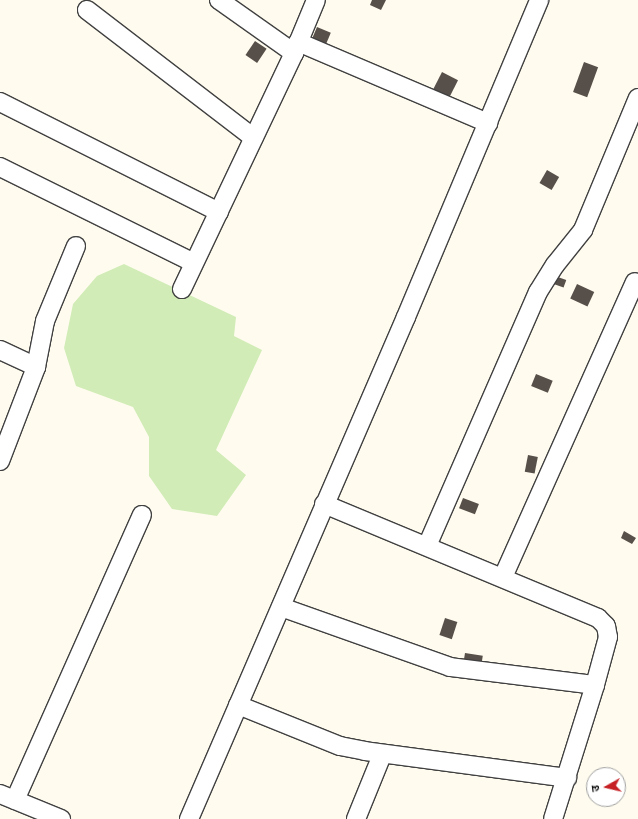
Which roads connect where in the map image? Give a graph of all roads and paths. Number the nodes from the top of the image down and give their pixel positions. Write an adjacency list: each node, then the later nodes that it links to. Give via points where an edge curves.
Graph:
1 (219, 0): 5 (street)
2 (316, 0): 5 (street)
3 (539, 0): 8 (street)
4 (87, 10): 9 (street)
5 (296, 47): 8 (street); 9 (street)
6 (638, 98): 21 (street, via 583,230 555,265 538,292)
7 (0, 102): 11 (street)
8 (488, 123): 19 (street)
9 (254, 138): 11 (street)
10 (0, 167): 13 (street)
11 (219, 212): 13 (street)
12 (76, 246): 17 (street, via 45,321)
13 (194, 263): 15 (street)
14 (635, 282): 22 (street)
15 (182, 289)
16 (0, 350): 17 (street)
17 (36, 367): 18 (street)
18 (0, 461)
19 (324, 504): 21 (street); 23 (street)
20 (142, 515): 28 (street)
21 (427, 546): 22 (street)
22 (503, 577): 24 (street, via 598,618 606,626 608,637)
23 (281, 607): 24 (street, via 450,667); 25 (street)
24 (595, 685): 27 (street)
25 (238, 705): 26 (street, via 340,746); 30 (street)
26 (382, 755): 27 (street); 31 (street)
27 (566, 778): 32 (street)
28 (7, 797): 29 (street)
29 (61, 819)
30 (189, 819)
31 (356, 819)
32 (553, 819)

